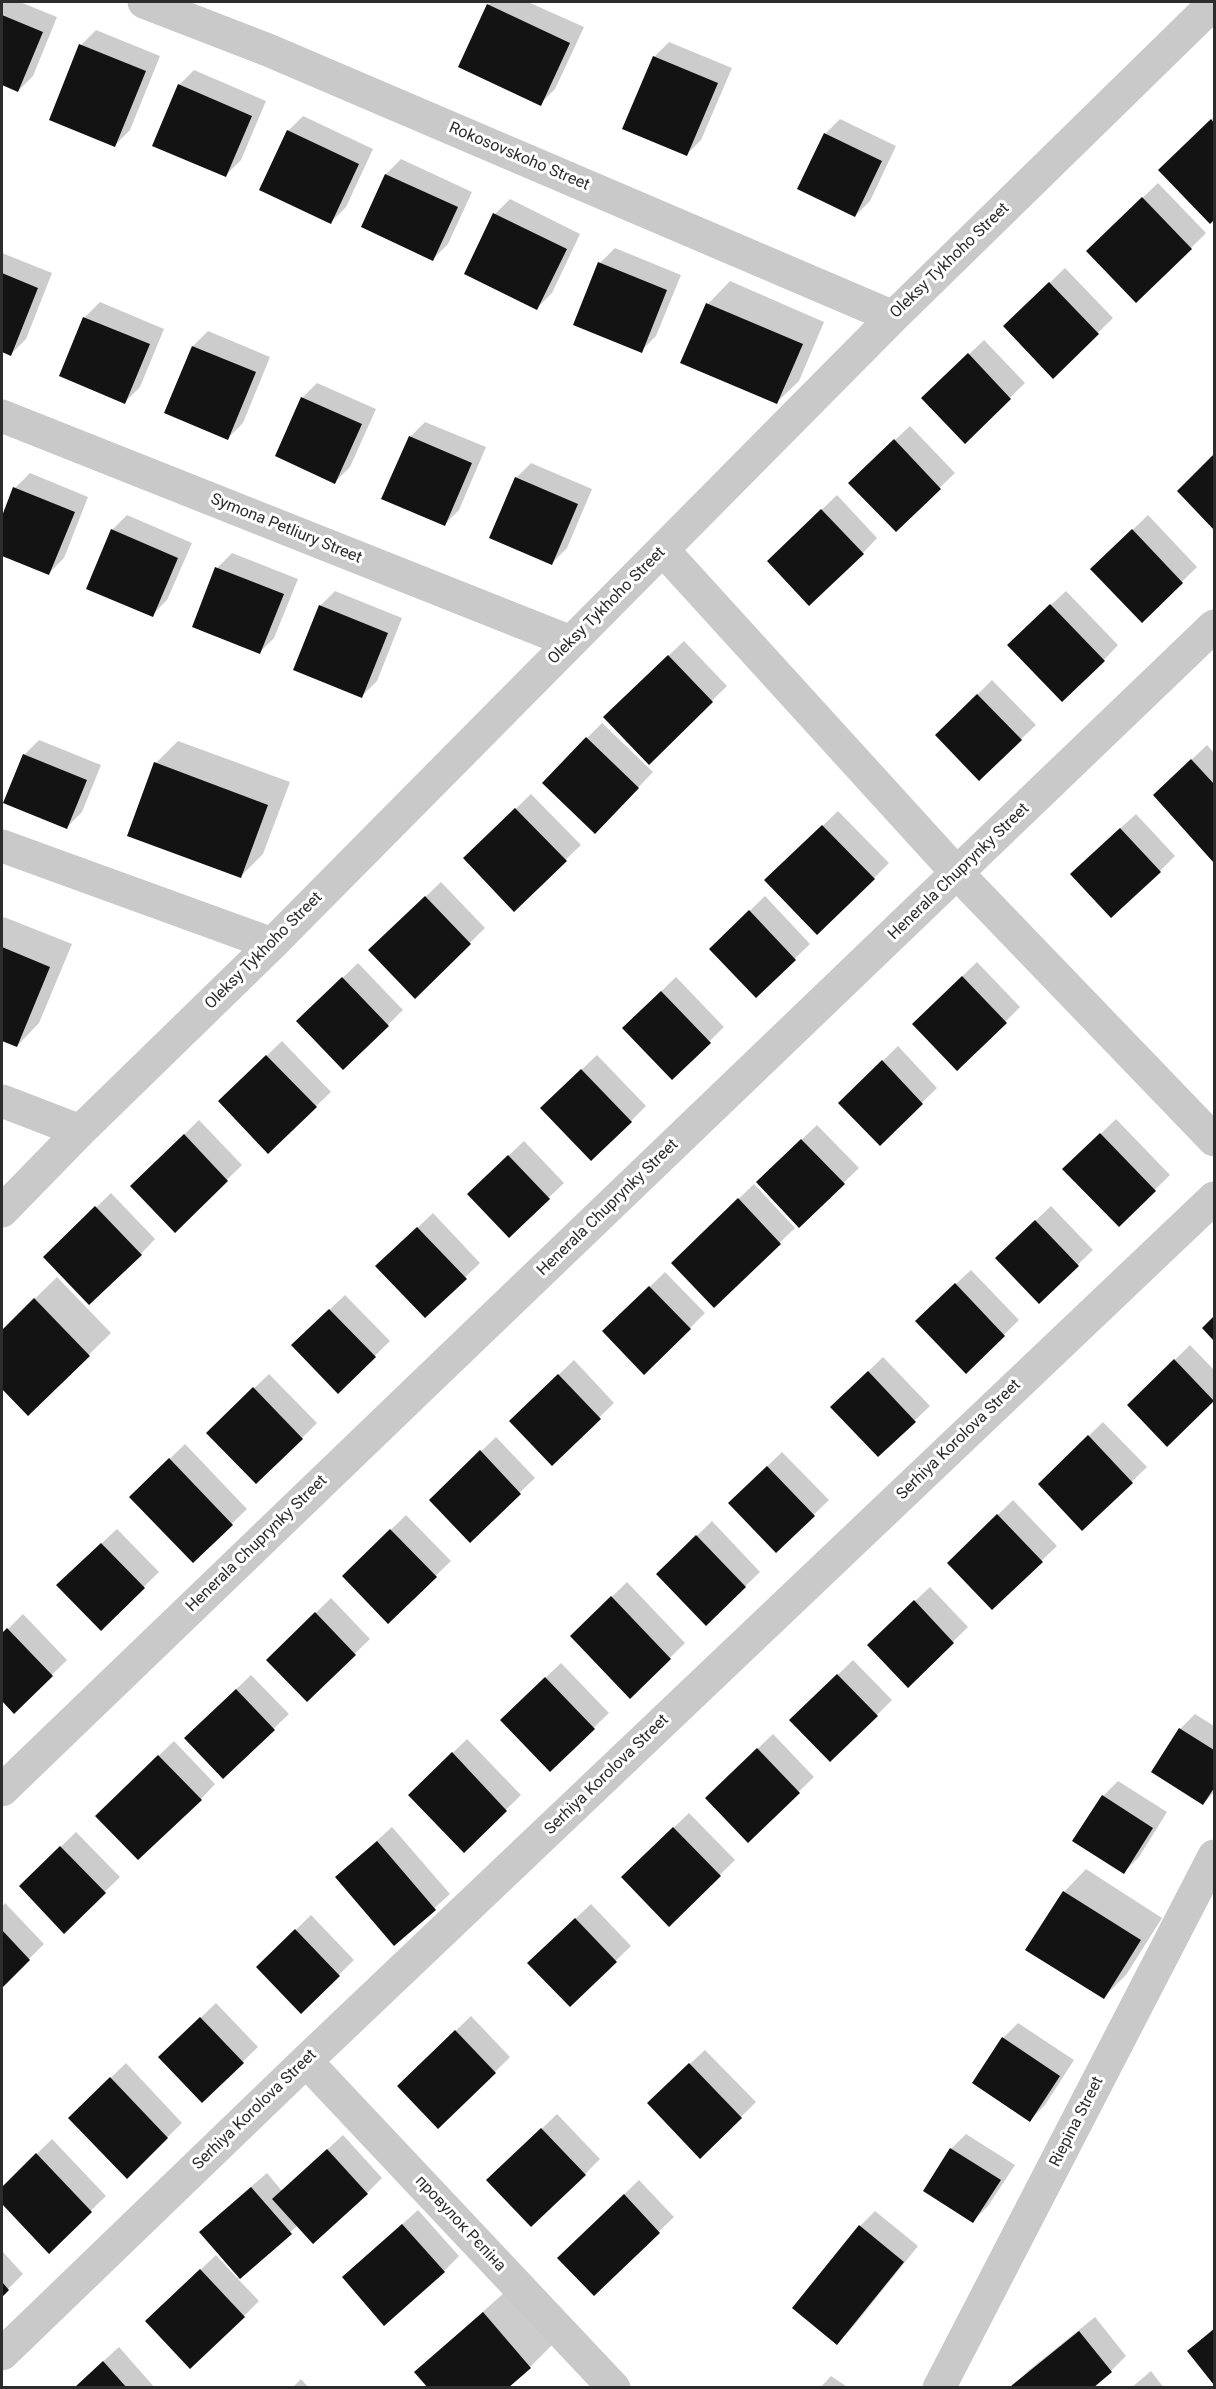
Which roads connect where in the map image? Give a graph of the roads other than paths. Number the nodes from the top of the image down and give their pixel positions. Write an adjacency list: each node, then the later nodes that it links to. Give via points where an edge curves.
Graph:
1 (144, 2): 3 (street, Rokosovskoho Street, via 268,50)
2 (1215, 3): 3 (street, Oleksy Tykhoho Street)
3 (893, 317): 5 (street, Oleksy Tykhoho Street)
4 (2, 416): 7 (street, Symona Petliury Street)
5 (663, 550): 7 (street, Oleksy Tykhoho Street); 9 (street)
6 (1215, 626): 9 (street, Henerala Chuprynky Street)
7 (571, 642): 10 (street, Oleksy Tykhoho Street)
8 (2, 846): 10 (street)
9 (958, 874): 13 (street); 16 (street, Henerala Chuprynky Street)
10 (272, 944): 12 (street, Oleksy Tykhoho Street)
11 (2, 1101): 12 (street)
12 (80, 1131): 15 (street, Oleksy Tykhoho Street)
13 (1215, 1140)
14 (1215, 1198): 18 (street, Serhiya Korolova Street)
15 (2, 1211)
16 (2, 1790)
17 (1215, 1856): 21 (street, Riepina Street)
18 (306, 2061): 19 (street, Serhiya Korolova Street); 20 (street, провулок Рєпіна)
19 (2, 2354)
20 (615, 2388)
21 (939, 2388)

